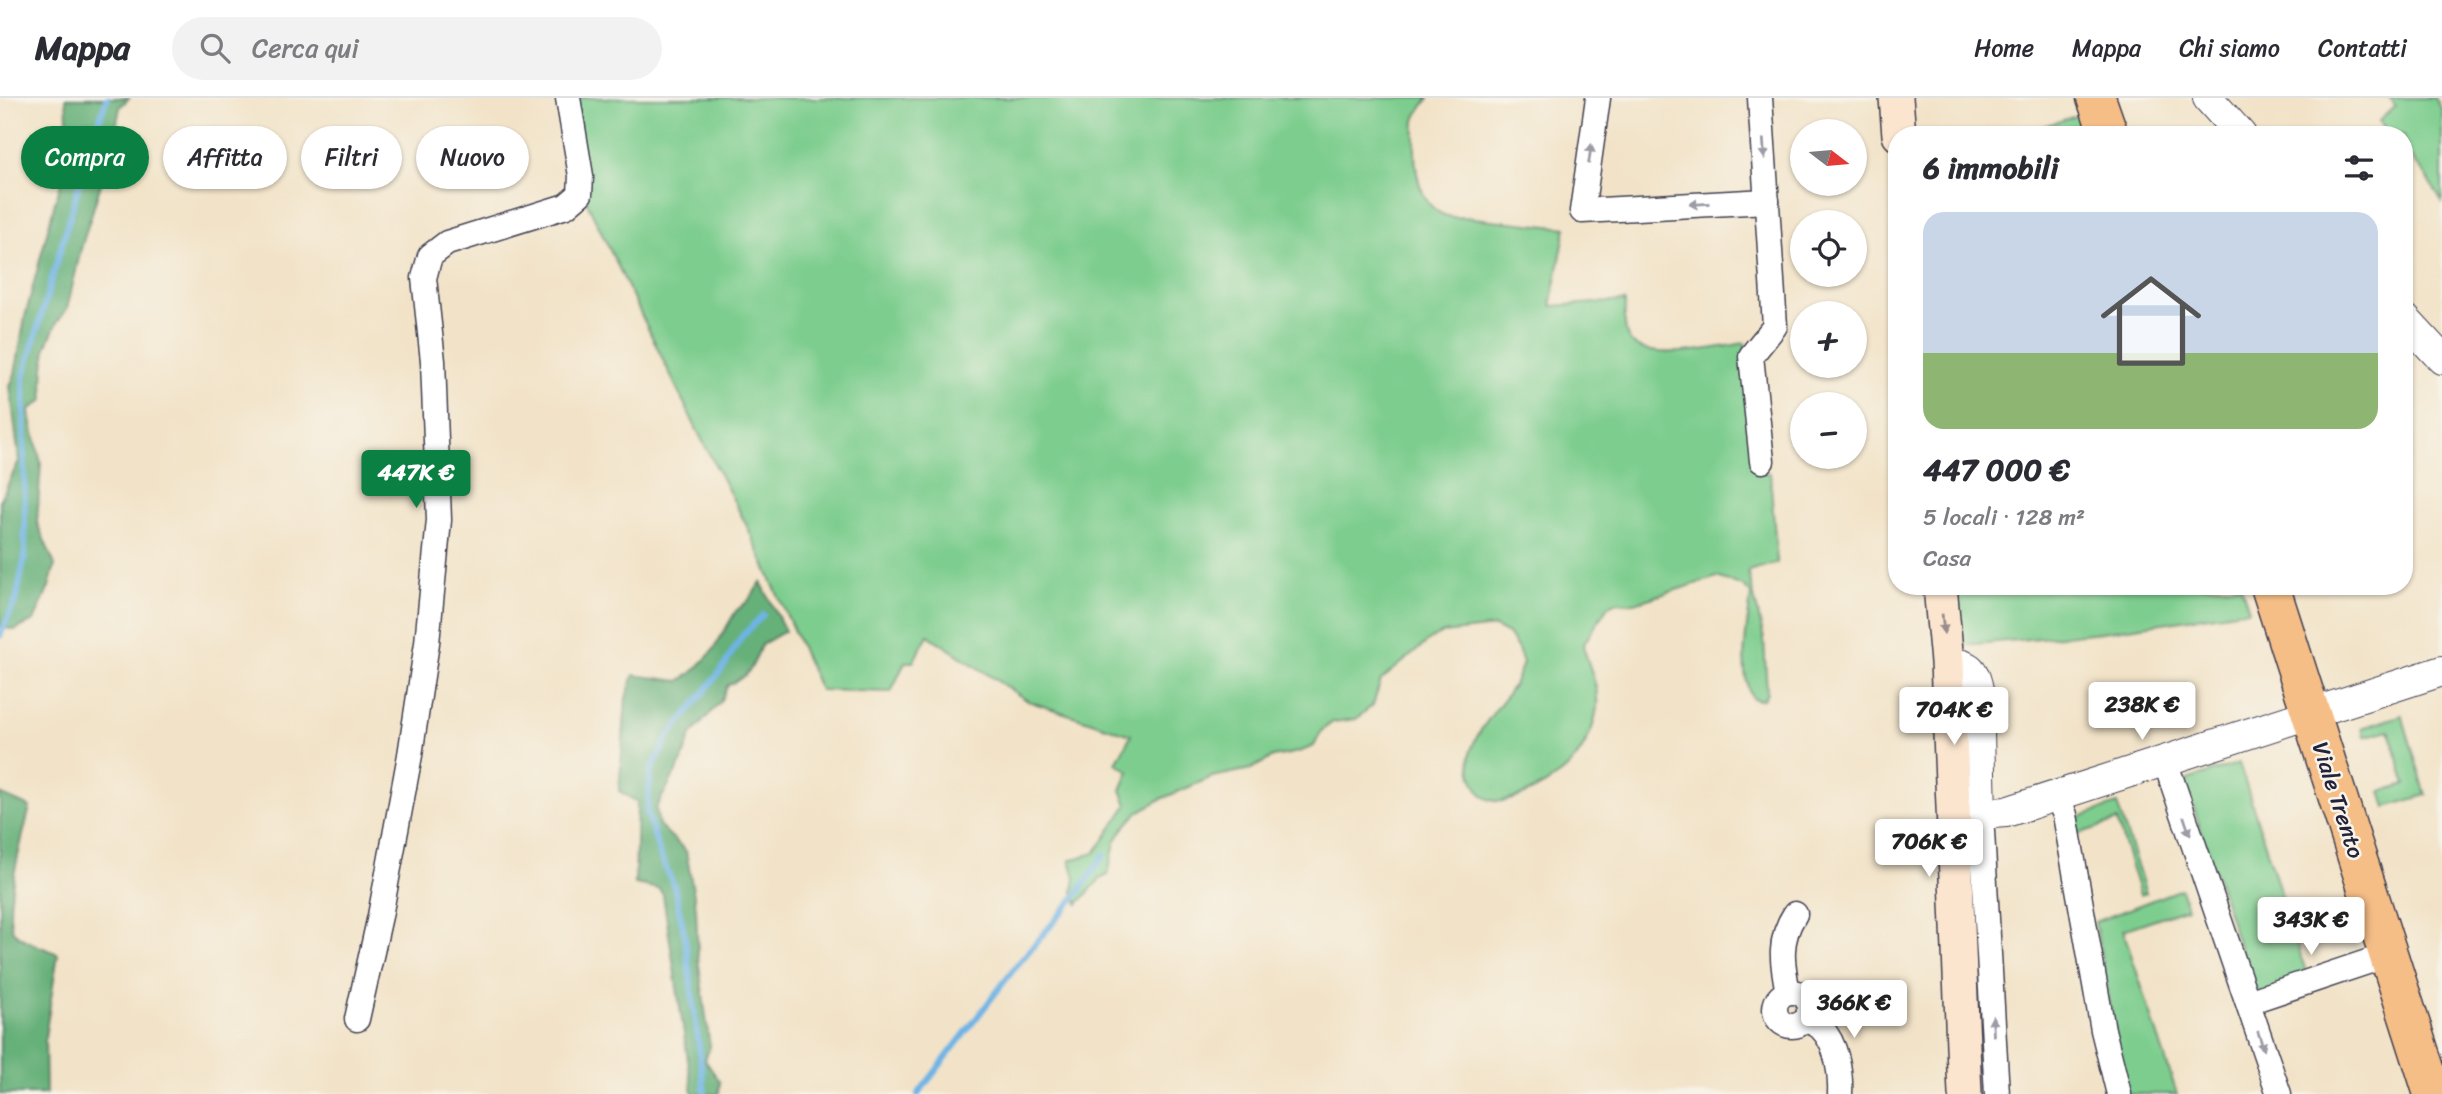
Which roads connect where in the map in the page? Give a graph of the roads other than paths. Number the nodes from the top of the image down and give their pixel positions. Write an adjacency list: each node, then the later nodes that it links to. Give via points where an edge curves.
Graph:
1 (568, 98): 25 (street, via 580,194 566,206 447,243 430,256 424,278 433,361 439,520 410,755)
2 (1598, 98): 10 (street, one-way to 2, via 1582,211)
3 (1760, 98): 10 (street, one-way to 10)
4 (1896, 98): 7 (main road)
5 (2096, 98): 8 (main road)
6 (2208, 98): 9 (street)
7 (1898, 126)
8 (2106, 126)
9 (2233, 126)
10 (1767, 201): 13 (street, via 1775,326 1751,356)
11 (2413, 335): 12 (street)
12 (2442, 359)
13 (1762, 461)
14 (1941, 595): 16 (main road, one-way to 16)
15 (2273, 595): 18 (main road, Viale Trento)
16 (1947, 662): 21 (street, via 1962,664 1975,676); 27 (main road)
17 (2442, 671): 18 (street)
18 (2311, 714): 19 (street); 23 (main road, Viale Trento)
19 (2165, 761): 20 (street); 24 (street, one-way to 24)
20 (2057, 796): 21 (street, via 2006,812); 29 (street, via 2065,815 2103,1030)
21 (1981, 814): 28 (street, one-way to 21)
22 (1795, 914): 26 (street, via 1782,947 1788,992 1776,1003 1777,1019 1786,1026 1806,1020 1821,1028 1841,1076)
23 (2389, 955): 24 (street); 31 (main road, Viale Trento)
24 (2248, 1002): 30 (street, one-way to 30)
25 (357, 1019)
26 (1840, 1094)
27 (1965, 1094)
28 (1997, 1094)
29 (2119, 1094)
30 (2279, 1094)
31 (2433, 1094)

